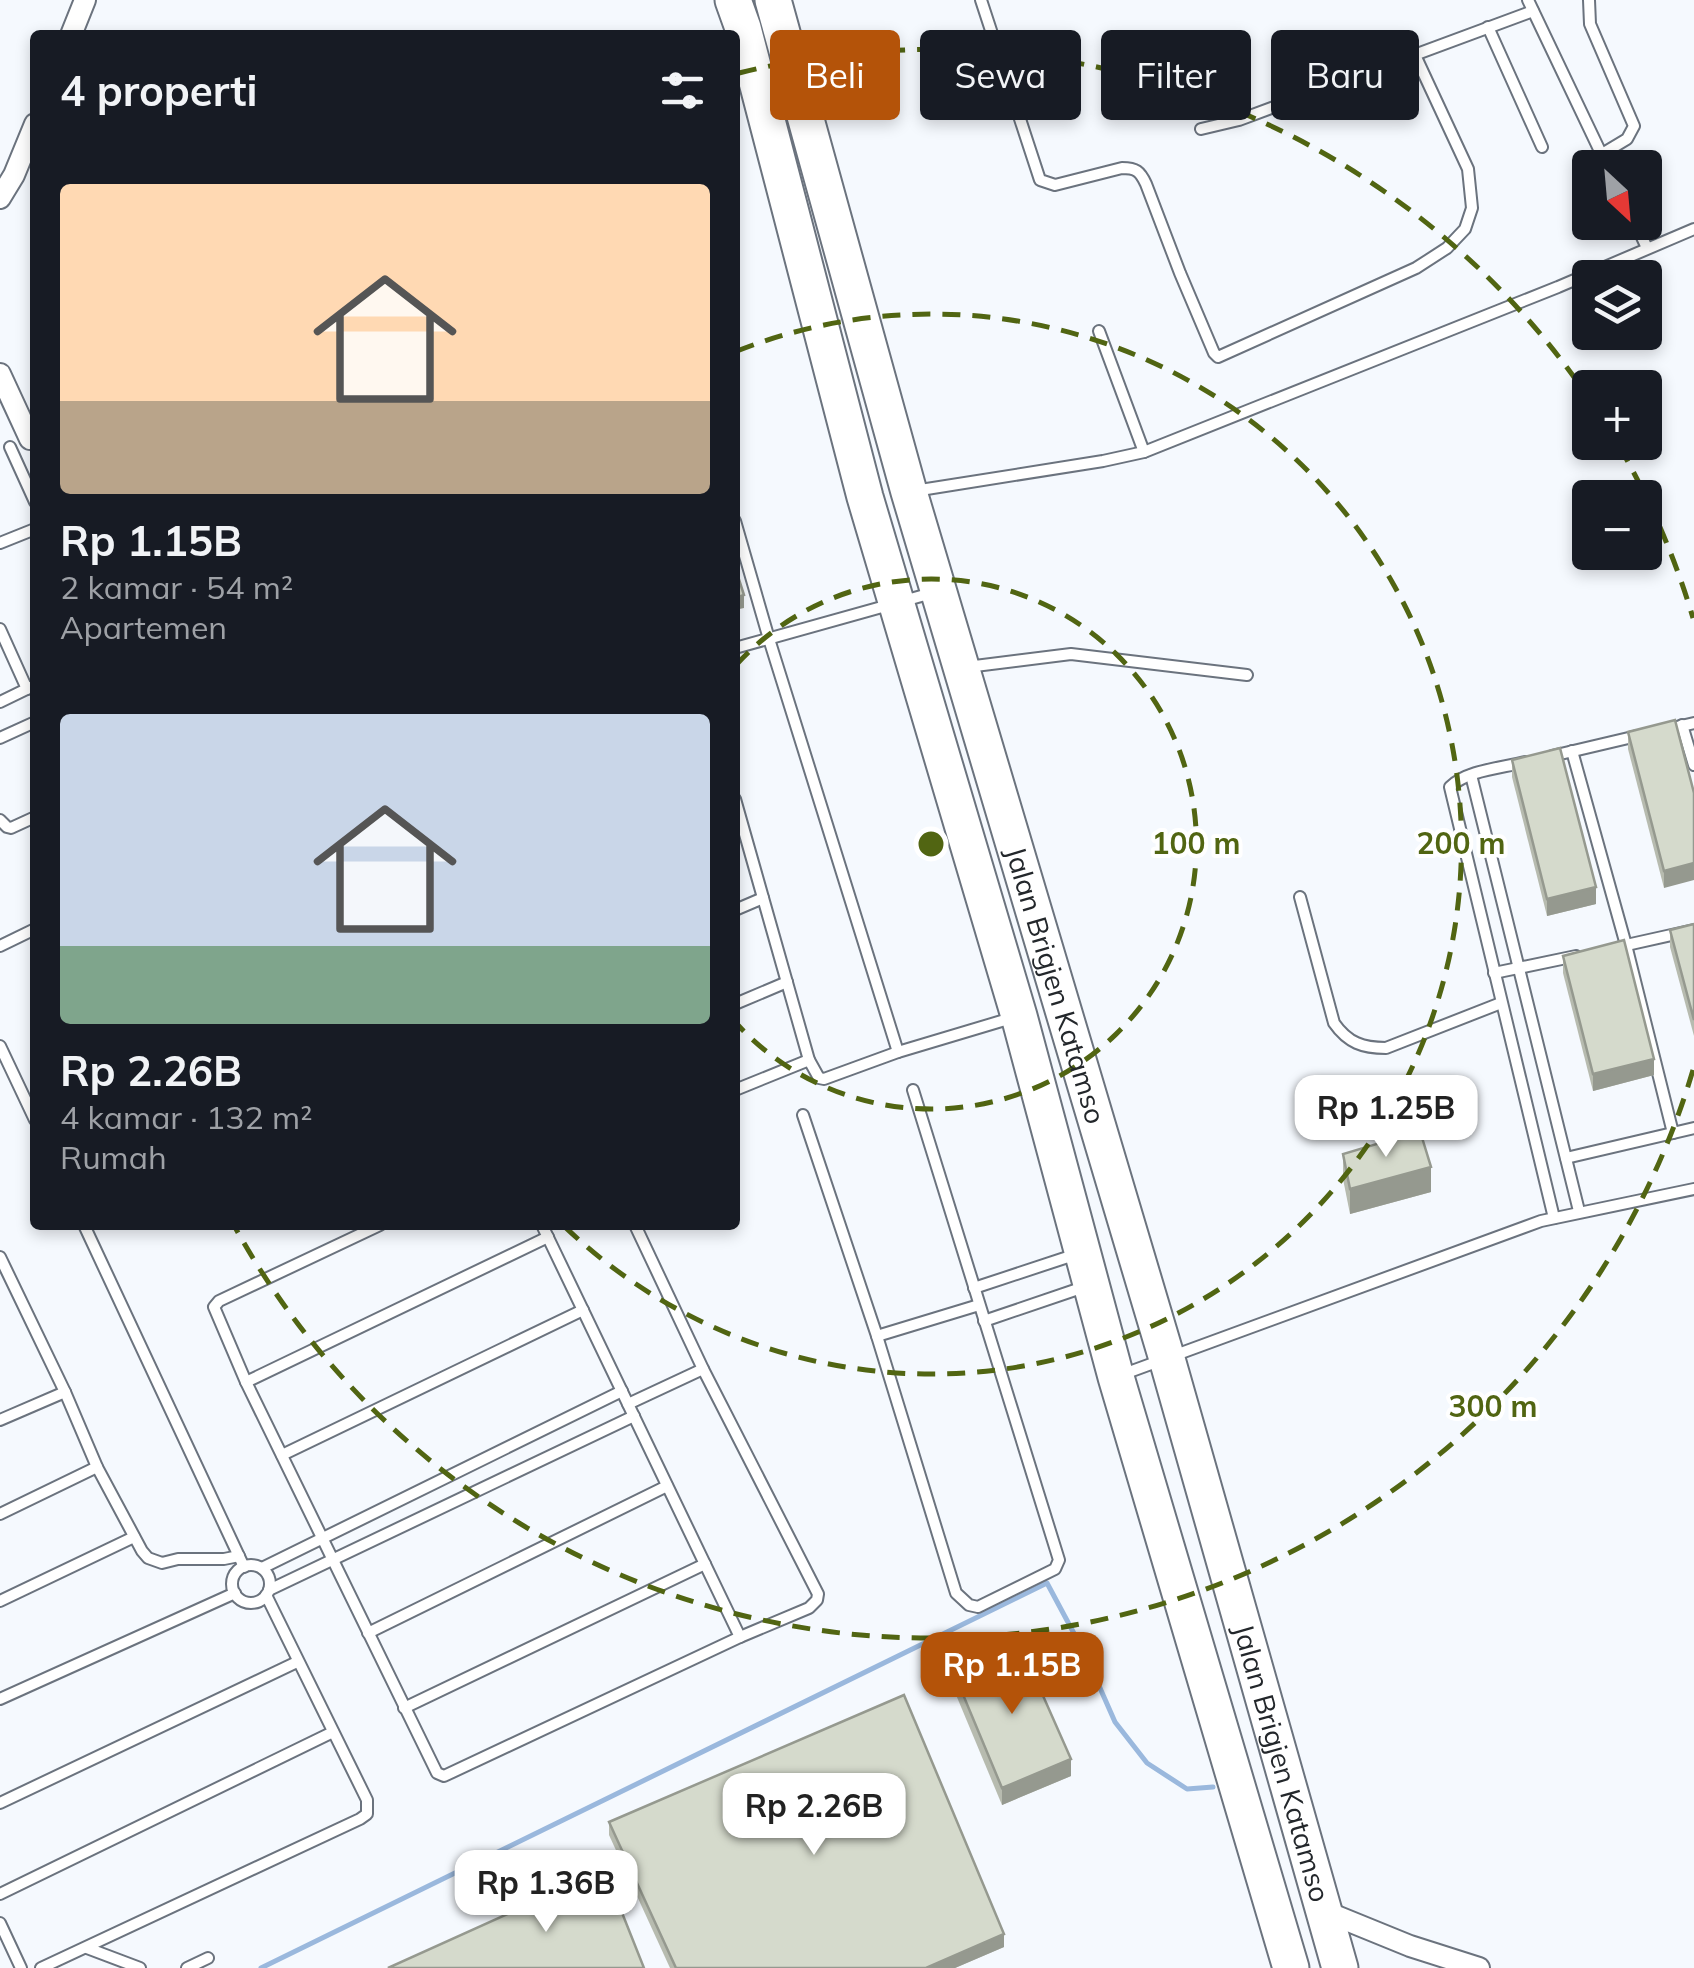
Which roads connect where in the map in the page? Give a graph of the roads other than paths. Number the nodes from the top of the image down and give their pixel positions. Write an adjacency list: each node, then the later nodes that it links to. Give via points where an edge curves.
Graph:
1 (85, 0): 8 (street)
2 (733, 0): 9 (highway, Jalan Brigjen Katamso)
3 (773, 0): 19 (highway, Jalan Brigjen Katamso)
4 (982, 0): 12 (lane, via 1040,180 1055,185 1122,168 1138,171 1218,357 1416,268 1465,229 1472,208 1468,169)
5 (1589, 0): 18 (lane, via 1590,24 1634,126)
6 (1530, 6): 7 (lane); 17 (lane)
7 (1488, 28): 11 (lane); 16 (lane)
8 (73, 30)
9 (739, 30)
10 (740, 34): 20 (highway, Jalan Brigjen Katamso)
11 (1419, 53)
12 (1419, 63)
13 (1271, 108): 14 (lane)
14 (1201, 129)
15 (30, 136): 21 (street)
16 (1542, 148)
17 (1600, 150)
18 (1608, 150)
19 (816, 154): 20 (highway); 30 (highway, Jalan Brigjen Katamso)
20 (778, 165): 35 (highway, Jalan Brigjen Katamso)
21 (0, 198)
22 (1694, 228): 24 (lane)
23 (1643, 240): 24 (lane)
24 (1647, 248): 28 (lane)
25 (1100, 331): 28 (lane)
26 (0, 374): 27 (street)
27 (19, 443): 29 (lane)
28 (1144, 452): 30 (lane)
29 (30, 484)
30 (908, 492): 34 (highway, Jalan Brigjen Katamso)
31 (30, 530): 33 (lane)
32 (740, 538): 37 (lane)
33 (0, 544)
34 (938, 592): 35 (lane); 39 (highway, Jalan Brigjen Katamso)
35 (895, 604): 37 (lane); 69 (highway, Jalan Brigjen Katamso)
36 (0, 629): 41 (lane)
37 (769, 639): 38 (lane); 71 (lane)
38 (740, 647)
39 (961, 668): 40 (lane, via 1072,654); 95 (highway, Jalan Brigjen Katamso)
40 (1247, 675)
41 (30, 685)
42 (30, 687): 43 (lane)
43 (0, 702)
44 (30, 724): 48 (lane)
45 (1688, 724): 46 (lane); 50 (lane)
46 (1664, 730)
47 (1645, 734): 49 (lane)
48 (0, 738)
49 (1572, 751): 51 (lane); 60 (lane)
50 (1694, 765)
51 (1471, 775): 64 (lane); 65 (lane, via 1450,787)
52 (30, 819): 53 (lane, via 11,828)
53 (0, 820)
54 (740, 822): 56 (lane)
55 (1300, 897): 68 (lane, via 1334,1023 1354,1043 1386,1048)
56 (763, 898): 57 (lane); 66 (lane)
57 (740, 908)
58 (1694, 930): 60 (lane)
59 (30, 931): 61 (lane)
60 (1626, 945): 62 (lane); 78 (lane)
61 (0, 946)
62 (1608, 948)
63 (1590, 952): 64 (lane)
64 (1519, 968): 65 (lane); 79 (lane)
65 (1494, 973): 68 (lane)
66 (787, 982): 67 (lane); 72 (lane)
67 (740, 1002)
68 (1501, 1003): 82 (lane)
69 (1018, 1016): 71 (lane); 89 (highway, Jalan Brigjen Katamso)
70 (0, 1046): 75 (lane)
71 (898, 1052): 72 (lane, via 824,1079)
72 (809, 1060): 73 (lane)
73 (740, 1088)
74 (913, 1090): 90 (lane)
75 (30, 1109)
76 (803, 1114): 94 (lane)
77 (1694, 1128): 78 (lane)
78 (1673, 1133): 79 (lane)
79 (1566, 1158): 81 (lane)
80 (1694, 1189): 81 (lane)
81 (1580, 1211): 82 (lane)
82 (1554, 1218): 95 (lane)
83 (86, 1230): 111 (lane)
84 (370, 1230): 98 (lane, via 215,1304)
85 (544, 1230): 87 (lane)
86 (637, 1230): 96 (lane)
87 (548, 1237): 92 (lane); 98 (lane)
88 (0, 1257): 100 (lane)
89 (1086, 1268): 90 (lane); 93 (lane); 97 (highway, Jalan Brigjen Katamso)
90 (974, 1288): 91 (lane)
91 (979, 1305): 93 (lane); 94 (lane)
92 (583, 1310): 99 (lane); 104 (lane)
93 (984, 1321): 94 (lane, via 1059,1560 1056,1569 978,1606 956,1593)
94 (877, 1336)
95 (1167, 1360): 97 (lane); 125 (highway, Jalan Brigjen Katamso)
96 (702, 1369): 101 (lane); 118 (lane, via 818,1594 809,1608)
97 (1116, 1377): 133 (highway, Jalan Brigjen Katamso)
98 (246, 1382): 104 (lane)
99 (622, 1391): 101 (lane); 109 (lane)
100 (65, 1392): 103 (lane); 105 (lane)
101 (628, 1404): 102 (lane)
102 (634, 1416): 106 (lane); 110 (lane)
103 (0, 1420)
104 (282, 1455): 109 (lane)
105 (97, 1467): 107 (lane); 108 (lane)
106 (667, 1486): 112 (lane); 117 (lane)
107 (0, 1514)
108 (134, 1537): 111 (lane, via 155,1562); 116 (lane)
109 (323, 1538): 110 (lane); 113 (lane)
110 (333, 1559): 115 (lane); 117 (lane)
111 (241, 1561): 113 (lane); 114 (lane)
112 (704, 1564): 118 (lane); 121 (lane)
113 (262, 1568): 115 (lane)
114 (234, 1593): 115 (lane, via 250,1602); 120 (lane)
115 (268, 1593): 119 (lane)
116 (0, 1601)
117 (368, 1633): 121 (lane)
118 (740, 1637): 121 (lane, via 444,1776)
119 (297, 1662): 122 (lane); 123 (lane)
120 (0, 1699)
121 (404, 1708)
122 (332, 1732): 124 (lane); 127 (lane, via 367,1800 367,1814)
123 (0, 1803)
124 (0, 1894)
125 (1324, 1911): 134 (highway, Jalan Brigjen Katamso); 135 (street)
126 (0, 1924): 129 (lane)
127 (88, 1948): 130 (lane); 131 (lane)
128 (208, 1958): 132 (lane)
129 (21, 1968)
130 (41, 1968)
131 (140, 1968)
132 (187, 1968)
133 (1291, 1968)
134 (1340, 1968)
135 (1479, 1968)

